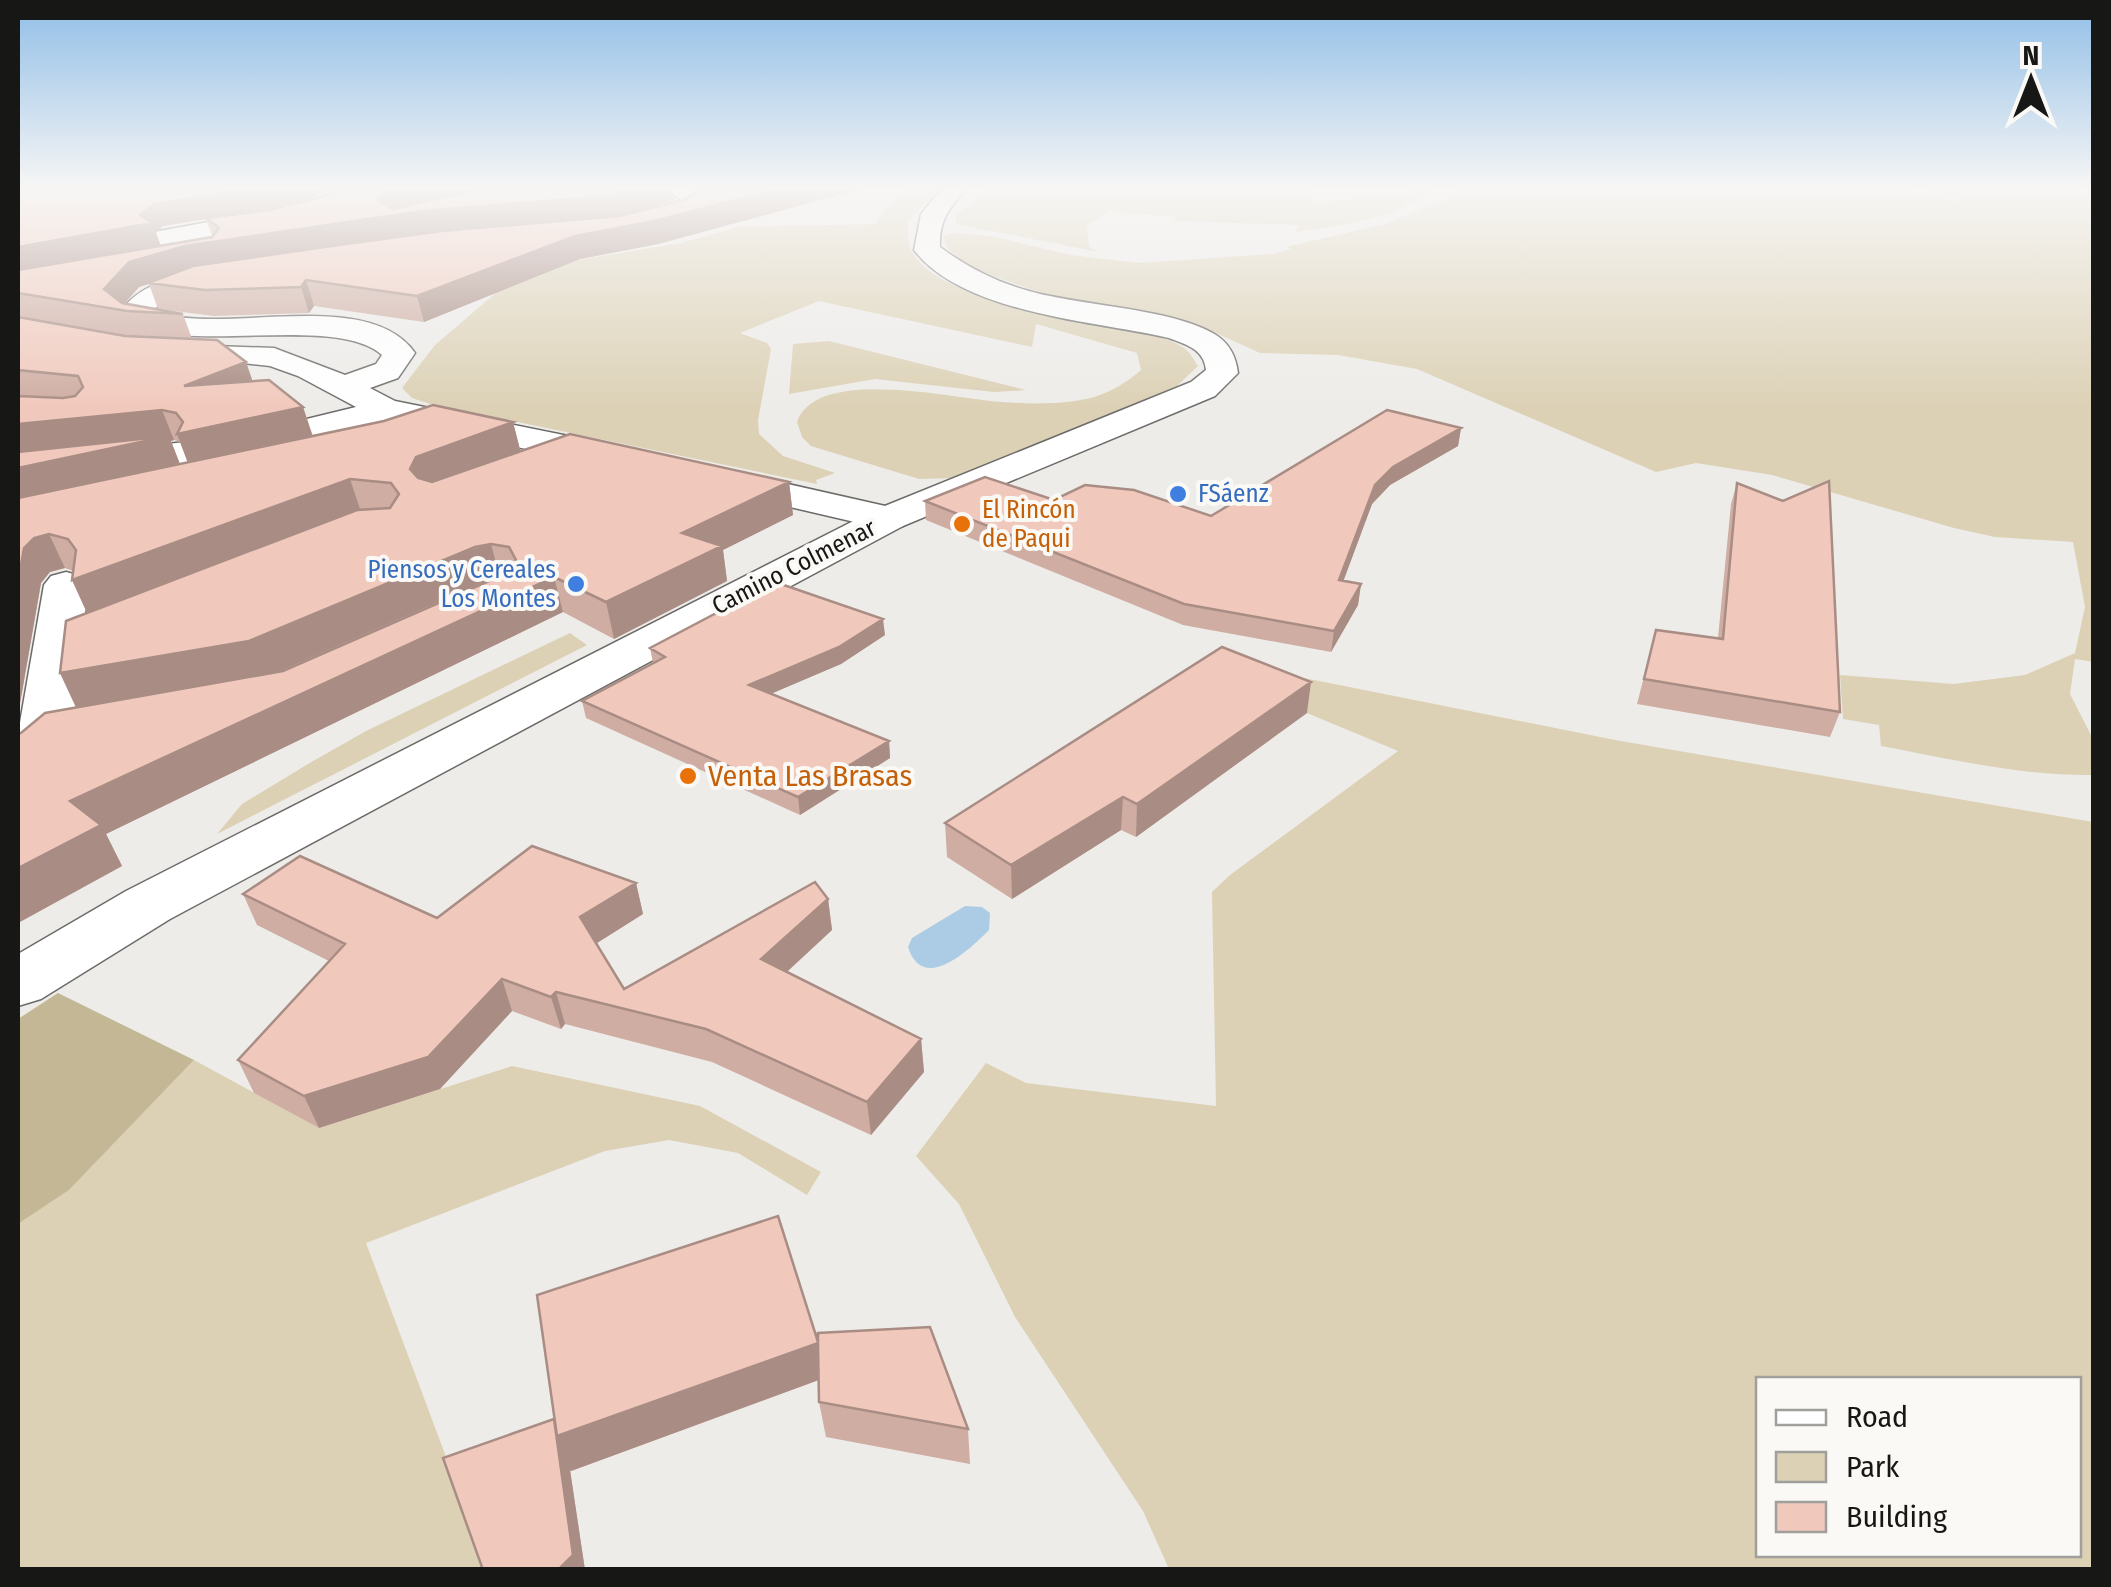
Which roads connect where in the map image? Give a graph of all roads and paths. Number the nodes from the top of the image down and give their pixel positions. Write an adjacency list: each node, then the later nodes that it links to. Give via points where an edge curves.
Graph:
1 (65, 261): 5 (street)
2 (133, 261): 6 (street)
3 (939, 261): 15 (street, Camino Colmenar, via 988,289 1180,330 1220,356 1222,374 1203,389)
4 (240, 274): 8 (street, via 152,296 133,315 195,330 331,326 390,341 399,353 387,371)
5 (18, 276)
6 (18, 285)
7 (137, 351): 8 (street, via 274,357)
8 (344, 386): 9 (street)
9 (385, 409): 10 (street); 12 (street, via 232,448)
10 (439, 420): 11 (street); 14 (street, via 392,437)
11 (578, 448): 13 (street); 15 (street)
12 (18, 471)
13 (510, 474)
14 (132, 495)
15 (889, 518): 20 (street, Camino Colmenar, via 148,905)
16 (66, 585): 18 (street)
17 (108, 628): 18 (street)
18 (57, 648): 19 (street)
19 (49, 742)
20 (18, 983)

